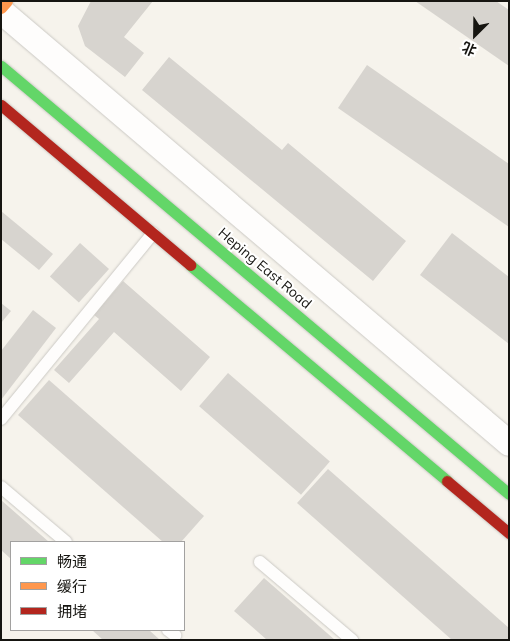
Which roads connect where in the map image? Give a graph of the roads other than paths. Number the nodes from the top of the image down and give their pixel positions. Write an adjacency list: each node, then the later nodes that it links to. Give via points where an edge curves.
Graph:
1 (6, 1): 2 (main road)
2 (1, 9): 7 (street)
3 (1, 66): 9 (main road, Heping East Road)
4 (1, 106): 5 (main road)
5 (153, 233): 6 (lane); 10 (main road)
6 (1, 419)
7 (509, 443)
8 (1, 487): 11 (lane)
9 (509, 494)
10 (509, 534)
11 (65, 541)
12 (260, 562): 13 (lane)
13 (352, 640)

